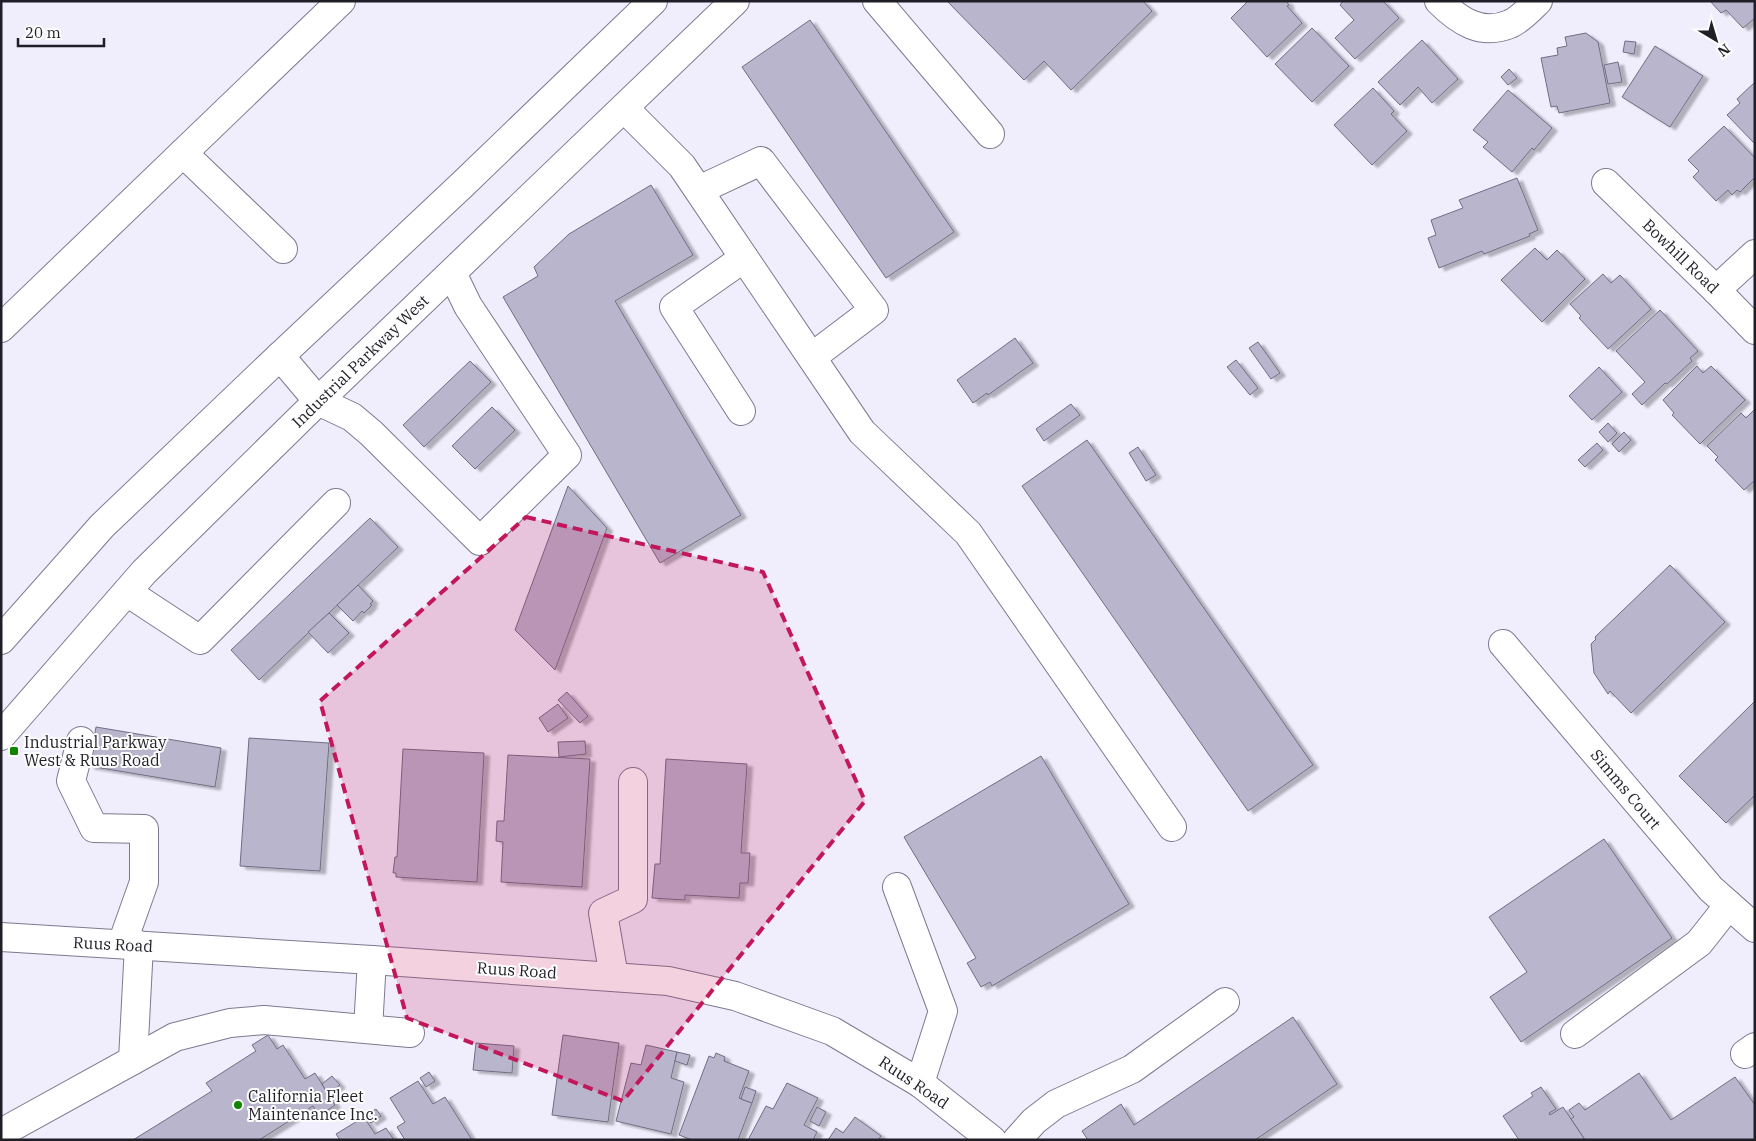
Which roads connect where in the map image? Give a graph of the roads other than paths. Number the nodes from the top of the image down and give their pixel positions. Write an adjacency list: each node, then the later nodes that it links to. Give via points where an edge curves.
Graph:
1 (341, 1): 9 (main road)
2 (653, 1): 19 (main road)
3 (735, 1): 7 (main road, Industrial Parkway West)
4 (877, 1): 8 (main road)
5 (1439, 1): 6 (main road, via 1465,23 1495,28 1510,24)
6 (1538, 1)
7 (624, 108): 11 (main road, via 682,166); 15 (main road, Industrial Parkway West)
8 (990, 134)
9 (183, 153): 12 (main road); 17 (main road)
10 (1606, 183): 16 (main road, Bowhill Road)
11 (699, 190): 14 (main road); 20 (main road, via 761,161 874,310)
12 (283, 250)
13 (1755, 254): 16 (main road)
14 (744, 258): 20 (main road); 22 (main road, via 674,307)
15 (452, 273): 21 (main road, Industrial Parkway West); 21 (main road, via 468,306 567,456 480,542 371,433 352,417)
16 (1716, 290): 18 (main road, Bowhill Road)
17 (1, 328)
18 (1755, 330)
19 (280, 356): 21 (main road); 25 (main road, via 102,526)
20 (812, 357): 30 (main road, via 862,432 968,533)
21 (318, 401): 24 (main road, Industrial Parkway West)
22 (741, 411)
23 (336, 503): 24 (main road, via 200,640)
24 (127, 592): 27 (main road, Industrial Parkway West)
25 (1, 640)
26 (1503, 644): 32 (main road, Simms Court, via 1711,889)
27 (1, 736)
28 (81, 741): 35 (main road, via 71,780 94,828 144,829 144,882)
29 (633, 782): 37 (main road, via 633,899 603,913)
30 (1172, 827)
31 (897, 887): 43 (main road, via 943,1010)
32 (1729, 905): 33 (main road, Simms Court); 41 (main road, via 1699,943)
33 (1755, 928)
34 (1, 937): 35 (main road, Ruus Road)
35 (130, 944): 36 (main road, Ruus Road); 42 (main road)
36 (372, 960): 37 (main road, Ruus Road); 39 (main road)
37 (614, 977): 43 (main road, Ruus Road, via 668,981 736,996 832,1031)
38 (1225, 1002): 46 (main road, via 1132,1069 1056,1104)
39 (368, 1029): 40 (main road); 42 (main road, via 264,1020 230,1023 175,1037)
40 (410, 1033)
41 (1575, 1034)
42 (133, 1060): 44 (main road)
43 (920, 1083): 45 (main road, Ruus Road)
44 (1, 1133)
45 (992, 1140)
46 (1017, 1140)

